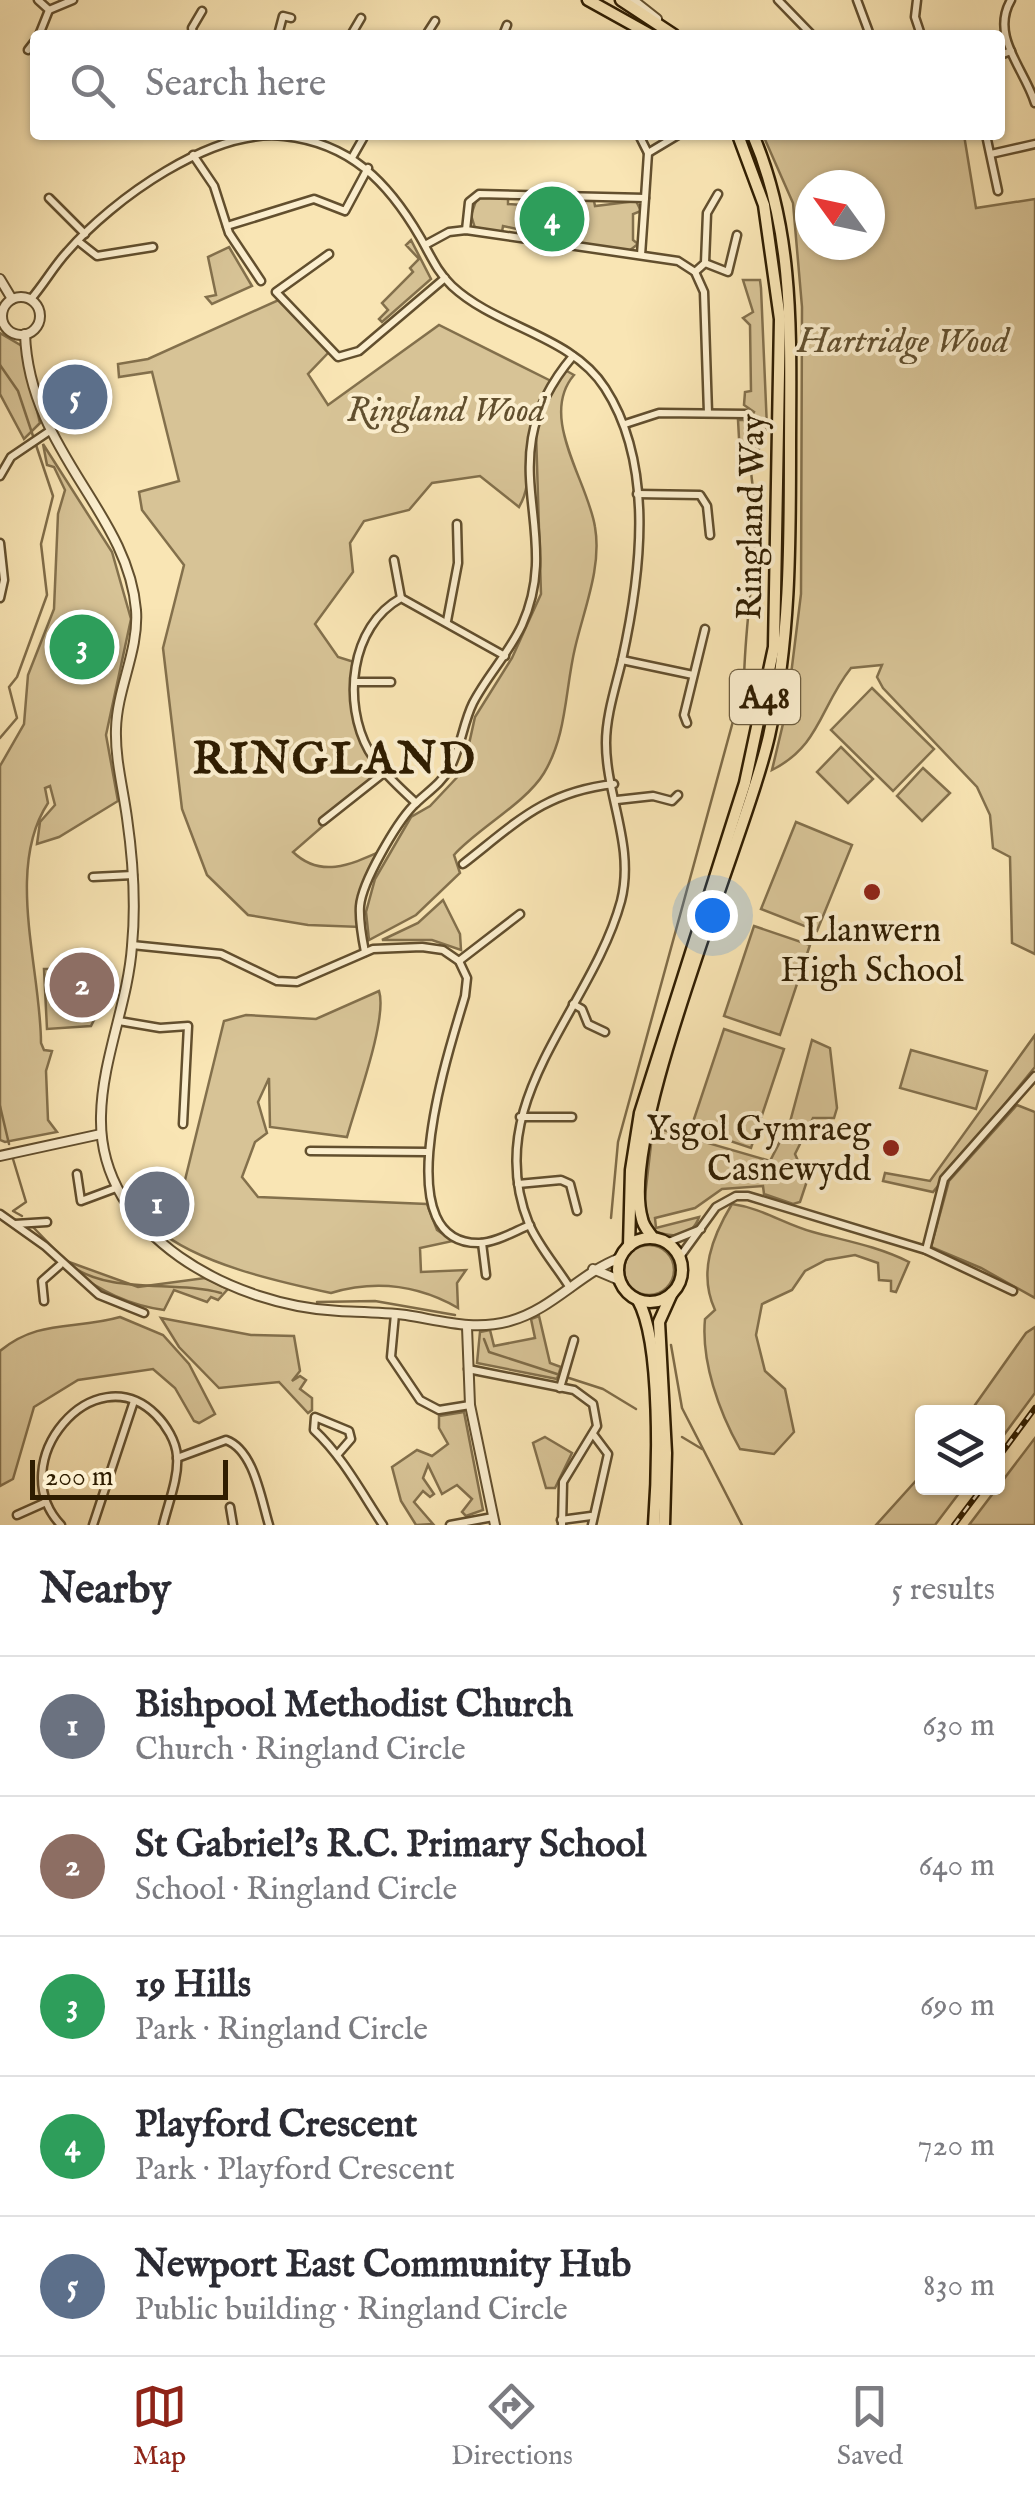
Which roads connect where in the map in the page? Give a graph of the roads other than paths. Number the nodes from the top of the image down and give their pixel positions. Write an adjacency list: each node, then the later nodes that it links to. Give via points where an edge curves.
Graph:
1 (38, 0): 10 (street)
2 (72, 0): 10 (street)
3 (588, 0): 22 (main road)
4 (621, 0): 23 (main road)
5 (634, 0): 24 (street)
6 (778, 0): 25 (street)
7 (858, 0): 26 (street)
8 (917, 0): 27 (street)
9 (1012, 0): 28 (street)
10 (50, 10): 16 (street)
11 (202, 11): 17 (street)
12 (291, 18): 18 (street, via 282,16)
13 (361, 18): 19 (street)
14 (435, 20): 20 (street)
15 (507, 24): 21 (street)
16 (41, 30)
17 (192, 30)
18 (279, 30)
19 (355, 30)
20 (429, 30)
21 (505, 30)
22 (643, 30)
23 (666, 30)
24 (668, 30)
25 (807, 30)
26 (868, 30)
27 (919, 30)
28 (1004, 30)
29 (1005, 33): 32 (street)
30 (30, 47): 31 (street)
31 (28, 50)
32 (1011, 51): 33 (street); 34 (street)
33 (1005, 53)
34 (1035, 103)
35 (233, 140): 46 (street)
36 (305, 140): 47 (street)
37 (362, 140): 47 (street)
38 (642, 140): 44 (street)
39 (669, 140): 44 (street)
40 (740, 140): 128 (main road, Ringland Way / A48, via 764,205 780,319 774,647 745,783 640,1113)
41 (755, 140): 125 (main road, Ringland Way / A48, via 778,204 790,313 788,608 768,737 649,1116 640,1206)
42 (987, 140): 45 (street)
43 (1035, 144): 45 (street)
44 (648, 152): 52 (street)
45 (991, 154): 49 (street)
46 (193, 155): 53 (street, via 214,186); 55 (street)
47 (353, 156): 48 (street)
48 (368, 168): 53 (street, via 345,211 314,199); 58 (street)
49 (998, 191)
50 (718, 194): 62 (street, via 707,214)
51 (48, 198): 55 (street)
52 (645, 198): 54 (street, via 478,194 469,202); 61 (street)
53 (227, 226): 66 (street)
54 (466, 230): 58 (street); 61 (street)
55 (85, 234): 57 (street)
56 (738, 235): 62 (street, via 728,272)
57 (78, 241): 59 (street, via 97,256); 68 (street)
58 (425, 245): 64 (street)
59 (152, 247)
60 (329, 254): 64 (street, via 276,289 338,357 358,351)
61 (641, 255): 63 (street)
62 (705, 263): 63 (street)
63 (695, 272): 72 (street, via 704,292)
64 (444, 278): 71 (street, via 477,308)
65 (0, 279): 67 (street)
66 (261, 280)
67 (12, 299): 68 (street); 69 (street)
68 (32, 299): 70 (street, via 41,316)
69 (2, 325): 70 (street)
70 (26, 334): 75 (street, via 29,372)
71 (573, 356): 74 (street, via 603,384); 86 (street, via 532,428 526,458 532,591)
72 (708, 413): 73 (street); 74 (street, via 659,414)
73 (747, 414)
74 (626, 424): 77 (street)
75 (48, 432): 76 (street, via 11,457); 99 (street, via 110,534 136,609 116,727)
76 (0, 476)
77 (637, 494): 79 (street, via 700,495 708,506); 87 (street, via 632,606)
78 (457, 524): 84 (street)
79 (710, 534)
80 (0, 543): 82 (street)
81 (394, 560): 83 (street)
82 (0, 598)
83 (402, 598): 84 (street); 89 (street, via 388,605 362,644)
84 (447, 622): 86 (street)
85 (705, 629): 88 (street)
86 (505, 656): 96 (street, via 472,704 452,764 437,788)
87 (622, 660): 88 (street); 93 (street, via 606,740)
88 (693, 674): 91 (street)
89 (355, 682): 90 (street); 92 (street, via 356,722)
90 (391, 682)
91 (687, 723)
92 (384, 772): 96 (street); 97 (street)
93 (614, 784): 95 (street); 98 (street, via 536,806)
94 (678, 794): 95 (street, via 672,801)
95 (617, 800): 105 (street, via 621,900)
96 (416, 803): 103 (street, via 396,825 360,903)
97 (323, 821)
98 (464, 864)
99 (133, 876): 100 (street); 102 (street)
100 (93, 877)
101 (520, 914): 104 (street)
102 (132, 946): 103 (street, via 221,954 277,981 297,982); 106 (street)
103 (364, 952): 104 (street, via 395,944 443,950)
104 (459, 961): 114 (street, via 465,996)
105 (572, 1004): 107 (street); 110 (street)
106 (118, 1021): 111 (street, via 188,1026); 112 (street)
107 (605, 1032)
108 (1035, 1076): 129 (street, via 944,1179)
109 (572, 1116): 110 (street)
110 (520, 1117): 117 (street)
111 (182, 1124)
112 (101, 1134): 115 (street); 118 (street)
113 (310, 1151): 114 (street)
114 (428, 1152): 127 (street, via 439,1220 458,1237)
115 (0, 1156)
116 (78, 1174): 118 (street, via 82,1200)
117 (518, 1184): 119 (street, via 570,1184); 123 (street)
118 (116, 1188): 142 (street, via 140,1222 177,1254 276,1304)
119 (578, 1211)
120 (0, 1214): 122 (street)
121 (46, 1222): 122 (street)
122 (14, 1224): 132 (street)
123 (530, 1225): 127 (street); 136 (street)
124 (703, 1228): 126 (street); 129 (street, via 726,1200 748,1196); 131 (street)
125 (653, 1238): 126 (main road); 128 (main road)
126 (666, 1242): 131 (main road)
127 (482, 1244): 134 (street)
128 (629, 1246): 130 (main road)
129 (926, 1250): 137 (street)
130 (620, 1258): 133 (street); 135 (main road)
131 (679, 1258): 138 (main road, via 681,1277)
132 (60, 1264): 140 (street, via 42,1282); 141 (street, via 116,1305)
133 (593, 1269): 135 (street); 136 (street)
134 (486, 1275)
135 (619, 1280): 139 (main road)
136 (570, 1288): 143 (street, via 511,1320)
137 (1013, 1292)
138 (672, 1293): 139 (main road, via 656,1302); 166 (main road, via 659,1322)
139 (638, 1300): 165 (main road, via 649,1335)
140 (44, 1301)
141 (144, 1313)
142 (395, 1314): 143 (street); 148 (street, via 390,1357 420,1400 438,1410)
143 (467, 1326): 145 (street)
144 (574, 1340): 146 (street)
145 (468, 1369): 146 (street); 148 (street)
146 (560, 1388): 149 (street, via 593,1404)
147 (134, 1401): 151 (street, via 159,1418); 152 (street, via 94,1401 67,1418 42,1469); 159 (street)
148 (470, 1405): 156 (street)
149 (593, 1434): 155 (street, via 608,1454); 157 (street, via 563,1482)
150 (338, 1454): 150 (street, via 314,1430 315,1416 349,1431 351,1439); 163 (street)
151 (177, 1458): 160 (street); 162 (street, via 226,1440 236,1444)
152 (44, 1503): 154 (street); 158 (street)
153 (230, 1508): 161 (street)
154 (16, 1514)
155 (592, 1520): 157 (street)
156 (494, 1521): 164 (street)
157 (561, 1523)
158 (61, 1525)
159 (93, 1525)
160 (163, 1525)
161 (233, 1525)
162 (269, 1525)
163 (383, 1525)
164 (450, 1525)
165 (654, 1525)
166 (664, 1525)

